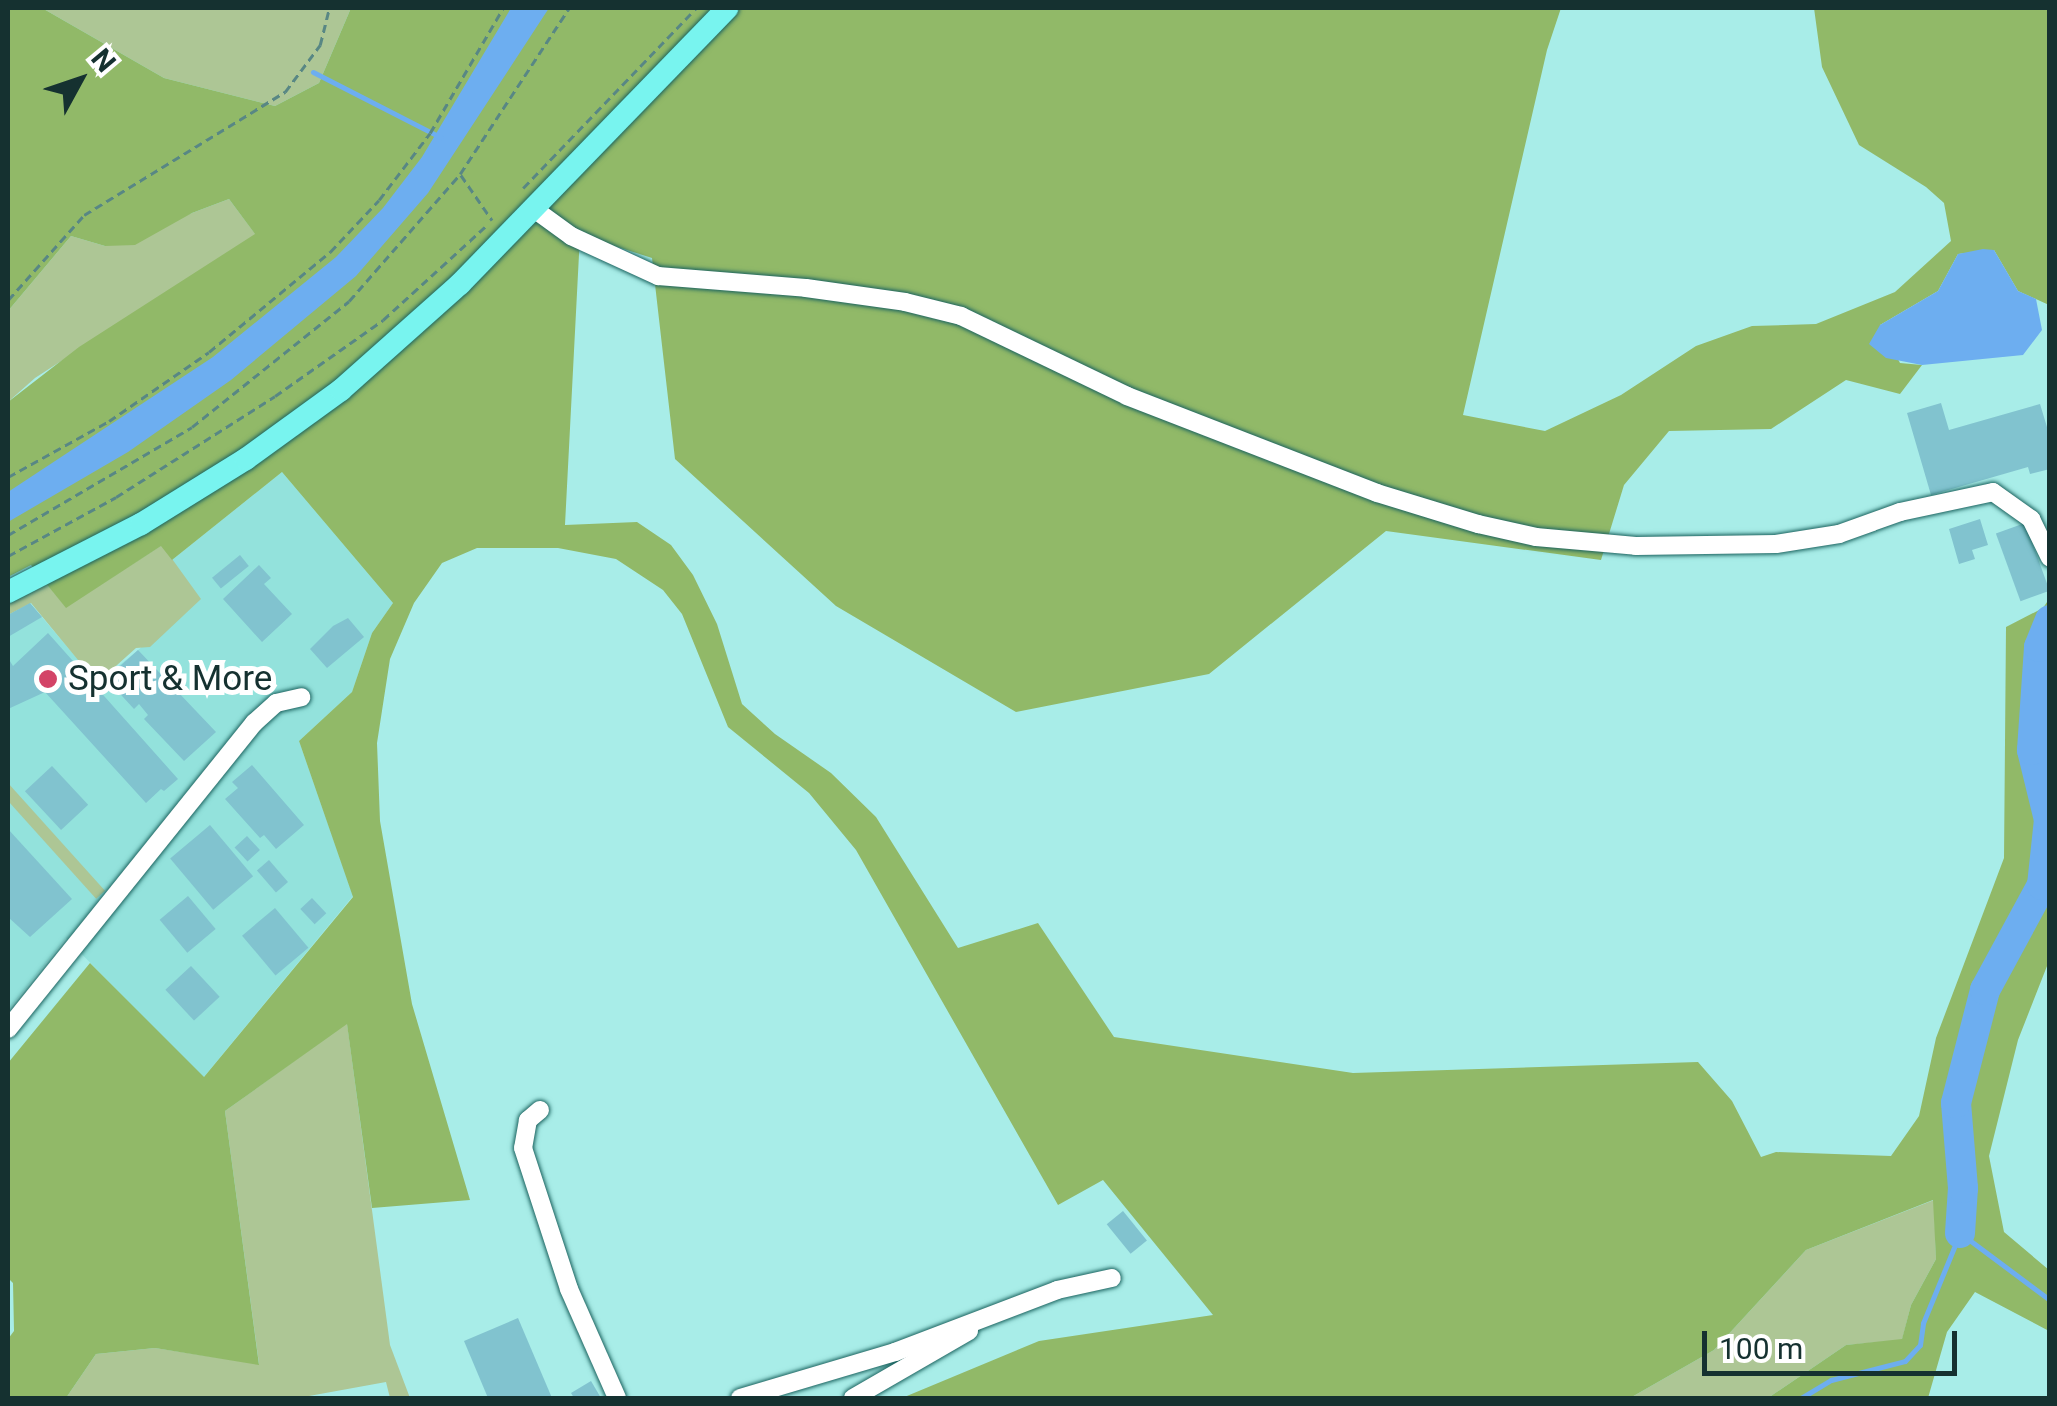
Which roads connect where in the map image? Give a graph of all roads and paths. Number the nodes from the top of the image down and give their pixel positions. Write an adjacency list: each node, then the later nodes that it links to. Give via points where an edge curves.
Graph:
1 (329, 8): 8 (path, via 320,45 285,92 84,215)
2 (503, 8): 9 (path, via 431,131 330,252 209,352 109,421)
3 (569, 8): 6 (path)
4 (696, 8): 7 (path)
5 (727, 8): 7 (main road)
6 (460, 174): 10 (path, via 349,301 217,407); 11 (path, via 492,220 383,320 195,450)
7 (526, 201): 12 (street, via 571,236 658,276 806,288 961,316 1127,396 1478,524 1636,546 1776,544 1840,534 1900,512 1994,492 2032,519); 13 (main road, via 395,345 310,413 140,524)
8 (8, 300)
9 (8, 477)
10 (8, 535)
11 (8, 556)
12 (2050, 558)
13 (8, 592)
14 (301, 697): 15 (street, via 276,703 254,723)
15 (8, 1029)
16 (540, 1110): 19 (street, via 528,1120 523,1148 569,1290)
17 (1112, 1278): 18 (street)
18 (1000, 1312): 20 (street, via 895,1352); 21 (street)
19 (617, 1398)
20 (740, 1398)
21 (853, 1398)

